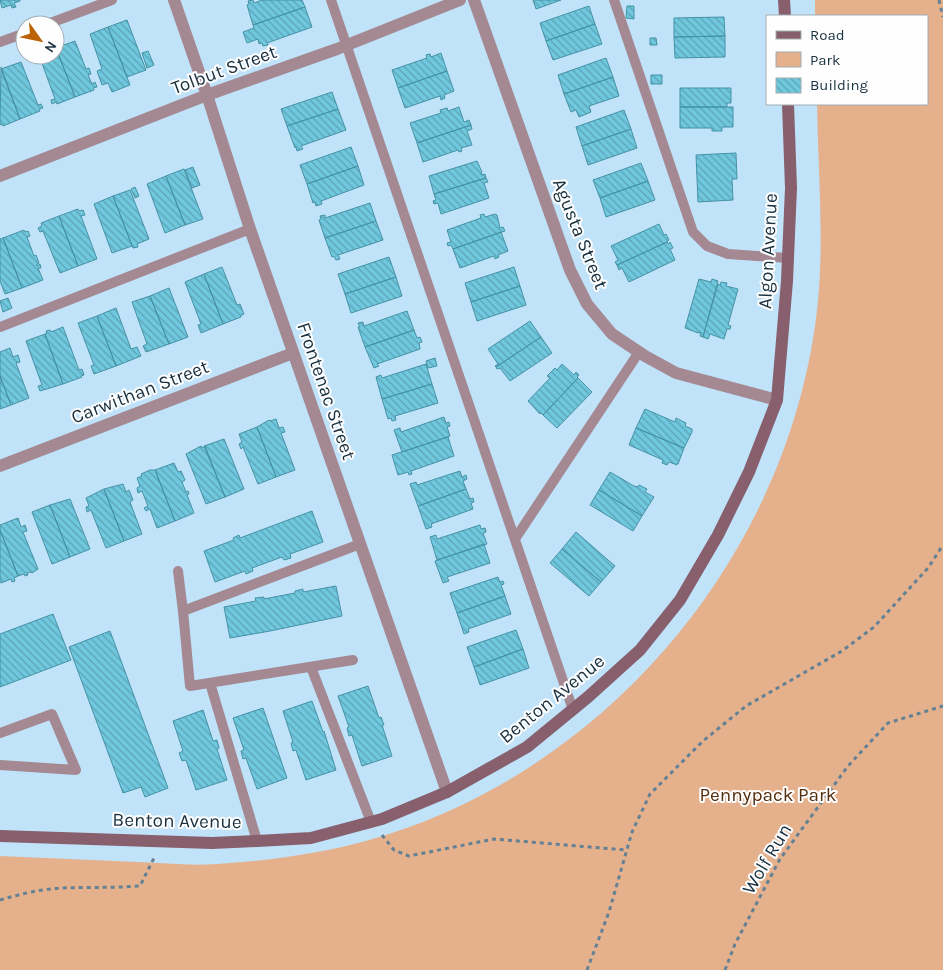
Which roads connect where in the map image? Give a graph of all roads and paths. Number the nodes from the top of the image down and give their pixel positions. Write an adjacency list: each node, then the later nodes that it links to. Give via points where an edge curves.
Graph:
1 (112, 0): 11 (lane)
2 (174, 0): 15 (street, Frontenac Street)
3 (331, 0): 14 (lane)
4 (460, 0): 14 (street, Tolbut Street)
5 (474, 0): 21 (street, Agusta Street, via 570,270 587,304 612,334)
6 (614, 0): 19 (lane, via 693,232 707,246 728,254)
7 (784, 0): 9 (street)
8 (939, 0): 10 (path)
9 (785, 15)
10 (943, 17)
11 (65, 18)
12 (15, 37): 13 (lane)
13 (0, 42)
14 (347, 45): 15 (street, Tolbut Street); 25 (lane)
15 (207, 95): 17 (street, Tolbut Street); 18 (street, Frontenac Street)
16 (788, 105): 19 (street, Algon Avenue)
17 (0, 176)
18 (250, 229): 20 (lane); 22 (street, Frontenac Street)
19 (788, 258): 23 (street, Algon Avenue)
20 (0, 327)
21 (639, 352): 23 (street, Agusta Street, via 676,373); 25 (lane)
22 (293, 353): 24 (street, Carwithan Street); 26 (street, Frontenac Street)
23 (777, 400): 34 (street, Benton Avenue, via 718,535 680,600 640,650)
24 (0, 466)
25 (515, 539): 34 (lane)
26 (360, 544): 29 (lane); 37 (street, Frontenac Street)
27 (943, 545): 42 (path, via 928,568 874,627 842,651 746,706 703,741 650,794)
28 (178, 571): 29 (lane)
29 (183, 611): 32 (lane, via 190,686)
30 (354, 660): 31 (lane)
31 (312, 667): 32 (lane); 38 (lane)
32 (210, 683): 41 (lane)
33 (943, 706): 45 (path, Wolf Run, via 888,723 848,766 780,859)
34 (573, 710): 37 (street, Benton Avenue, via 527,747)
35 (0, 734): 36 (lane, via 52,714 76,770)
36 (0, 764)
37 (448, 792): 38 (street, Benton Avenue)
38 (371, 822): 41 (street, Benton Avenue, via 311,838); 42 (path, via 394,850 409,856 494,839)
39 (0, 836): 40 (street, Benton Avenue)
40 (163, 841): 41 (street, Benton Avenue); 43 (path, via 140,886 60,888)
41 (257, 841)
42 (626, 850): 44 (path, via 609,912)
43 (0, 900)
44 (587, 970)
45 (724, 970)

